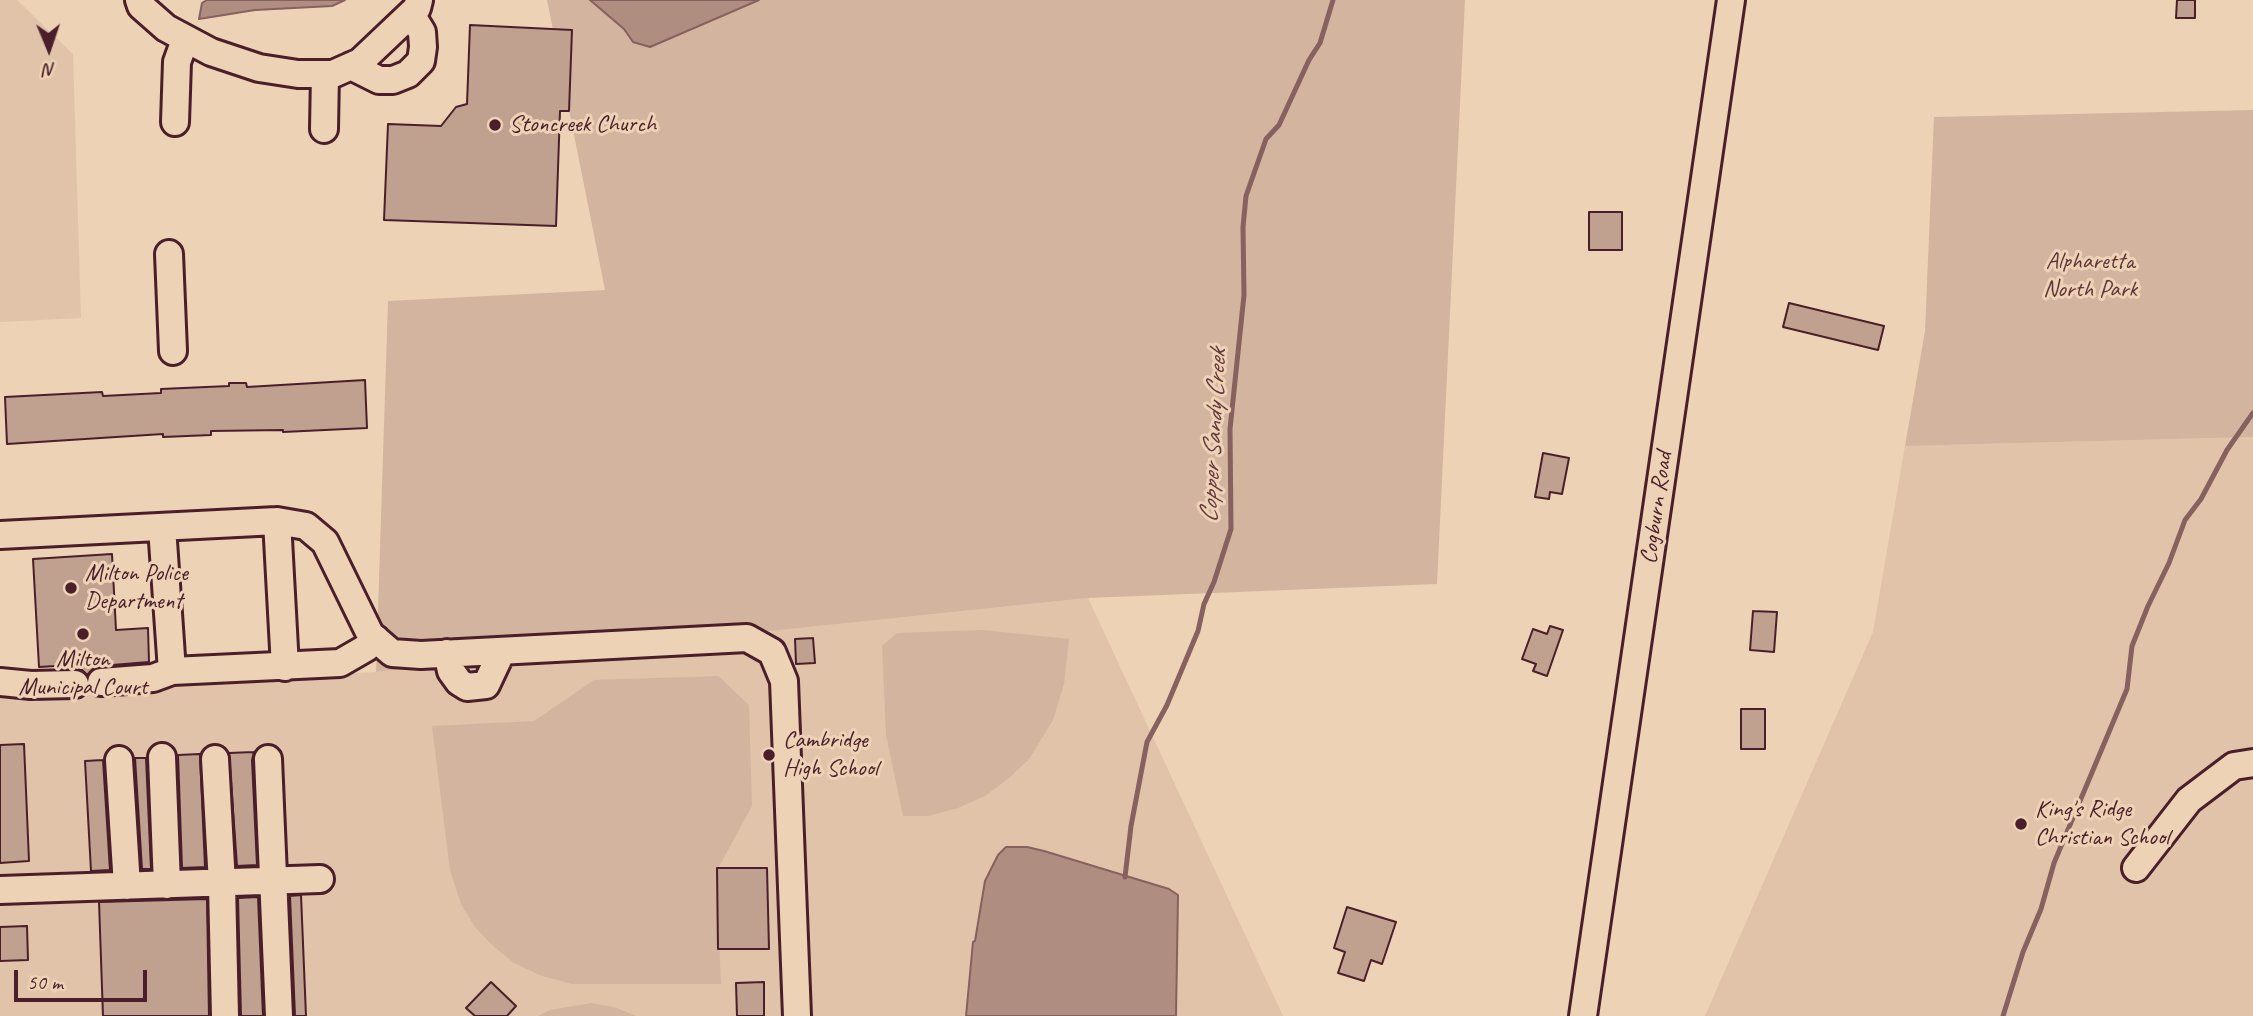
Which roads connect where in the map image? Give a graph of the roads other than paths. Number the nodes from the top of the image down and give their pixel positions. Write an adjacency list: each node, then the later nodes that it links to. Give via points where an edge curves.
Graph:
1 (139, 0): 4 (street)
2 (1731, 0): 33 (street, Cogburn Road)
3 (415, 7): 5 (street); 5 (street, via 423,47 421,61 408,74 379,80)
4 (185, 40): 6 (street, via 259,68); 7 (street, via 177,62)
5 (351, 66): 6 (street)
6 (325, 74): 8 (street)
7 (175, 122)
8 (324, 129)
9 (169, 254): 10 (street)
10 (173, 351)
11 (277, 521): 12 (street); 14 (street, via 306,526 325,542); 15 (street)
12 (162, 527): 13 (street); 16 (street)
13 (0, 535)
14 (376, 639): 15 (street, via 340,663); 32 (street, via 392,653 747,638 772,652 784,681)
15 (285, 667): 16 (street)
16 (172, 671): 17 (street, via 153,678 88,683)
17 (0, 682)
18 (162, 757): 27 (street)
19 (215, 759): 26 (street)
20 (268, 759): 25 (street)
21 (119, 760): 28 (street)
22 (2253, 763): 23 (street, via 2234,766 2189,800)
23 (2136, 868)
24 (320, 879): 25 (street)
25 (273, 881): 26 (street); 31 (street)
26 (222, 884): 27 (street); 30 (street)
27 (167, 885): 28 (street)
28 (127, 886): 29 (street)
29 (0, 890)
30 (225, 1016)
31 (279, 1016)
32 (797, 1016)
33 (1583, 1016)

